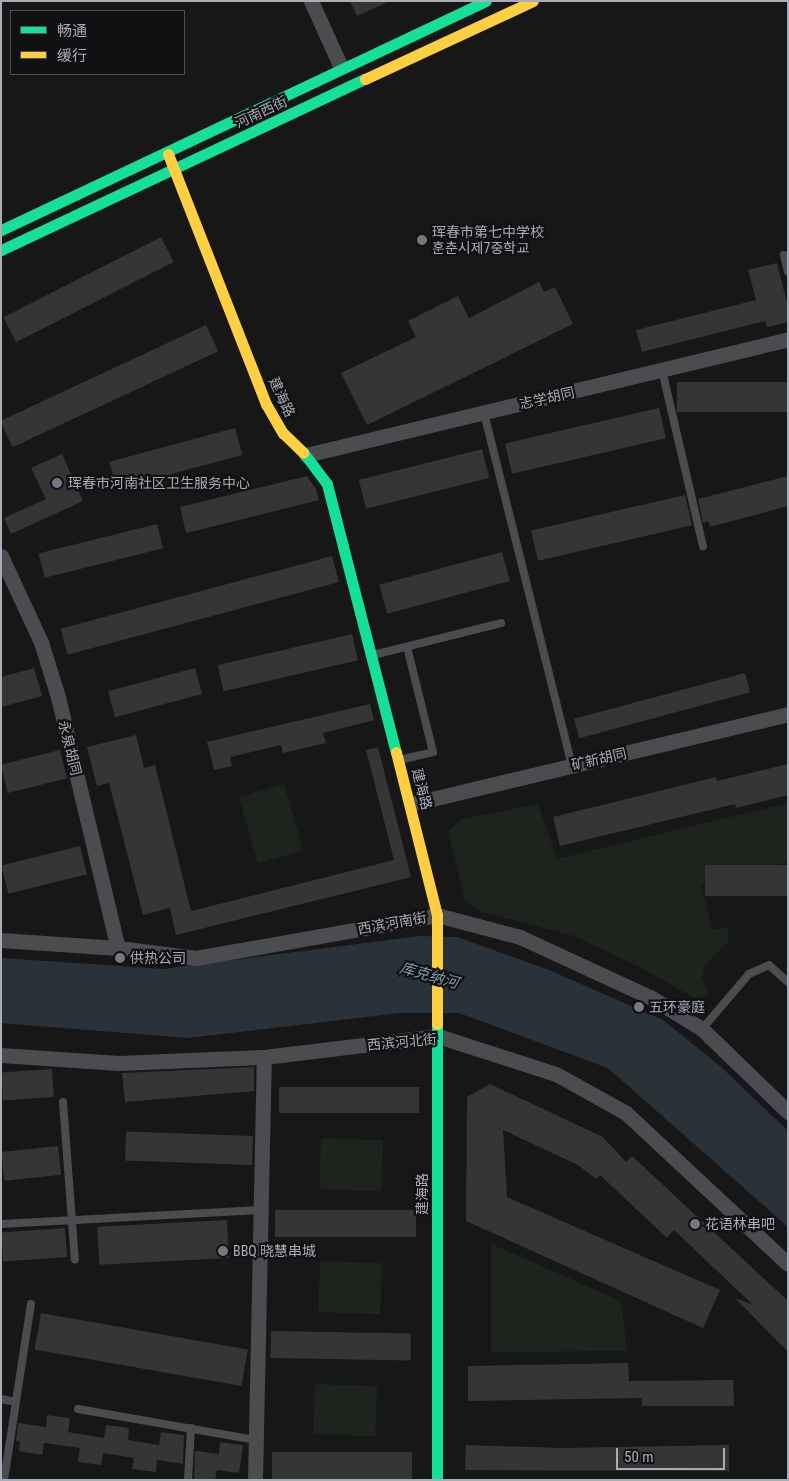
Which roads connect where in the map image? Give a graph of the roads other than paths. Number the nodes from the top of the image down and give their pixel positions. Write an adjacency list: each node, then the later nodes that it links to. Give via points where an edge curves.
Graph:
1 (311, 1): 4 (street)
2 (486, 1): 4 (street, 河南西街)
3 (533, 1): 6 (street, 河南西街)
4 (341, 67): 5 (street, 河南西街)
5 (167, 152): 6 (street, 建海路); 7 (street, 河南西街)
6 (175, 168): 8 (street, 河南西街); 14 (street, 建海路, via 266,404 283,434)
7 (1, 230)
8 (1, 250)
9 (784, 255): 10 (lane)
10 (788, 272)
11 (788, 339): 12 (street, 志学胡同)
12 (662, 370): 13 (street, 志学胡同); 15 (lane)
13 (484, 413): 14 (street, 志学胡同); 22 (lane)
14 (306, 455): 19 (street, 建海路, via 330,492)
15 (703, 546)
16 (1, 556): 26 (street, 永泉胡同, via 41,642 58,697)
17 (501, 623): 18 (lane)
18 (407, 647): 19 (lane); 21 (lane, via 433,752)
19 (373, 655): 21 (street, 建海路)
20 (788, 714): 22 (street, 矿新胡同)
21 (400, 760): 23 (street, 建海路)
22 (572, 766): 23 (street, 矿新胡同)
23 (411, 804): 24 (street, 建海路)
24 (437, 915): 26 (street, 西滨河南街, via 196,958); 28 (street, 西滨河南街, via 520,937 569,957 650,997); 29 (street, 建海路)
25 (1, 940): 26 (street, 西滨河南街)
26 (118, 948)
27 (788, 982): 28 (lane, via 769,965 749,974)
28 (702, 1029): 33 (street, 西滨河南街)
29 (438, 1030): 31 (street, 西滨河北街); 38 (street, 西滨河北街, via 556,1074 626,1113); 48 (street, 建海路)
30 (1, 1054): 31 (street, 西滨河北街, via 119,1063)
31 (264, 1057): 34 (street)
32 (63, 1102): 35 (lane)
33 (788, 1112)
34 (261, 1210): 35 (lane); 44 (street)
35 (72, 1219): 36 (lane); 37 (lane)
36 (1, 1224)
37 (75, 1260)
38 (788, 1264)
39 (31, 1304): 41 (lane)
40 (1, 1399): 41 (lane)
41 (16, 1402): 45 (lane)
42 (78, 1409): 43 (lane)
43 (191, 1428): 44 (lane); 46 (lane)
44 (256, 1440): 47 (street)
45 (4, 1480)
46 (188, 1480)
47 (255, 1480)
48 (437, 1480)

